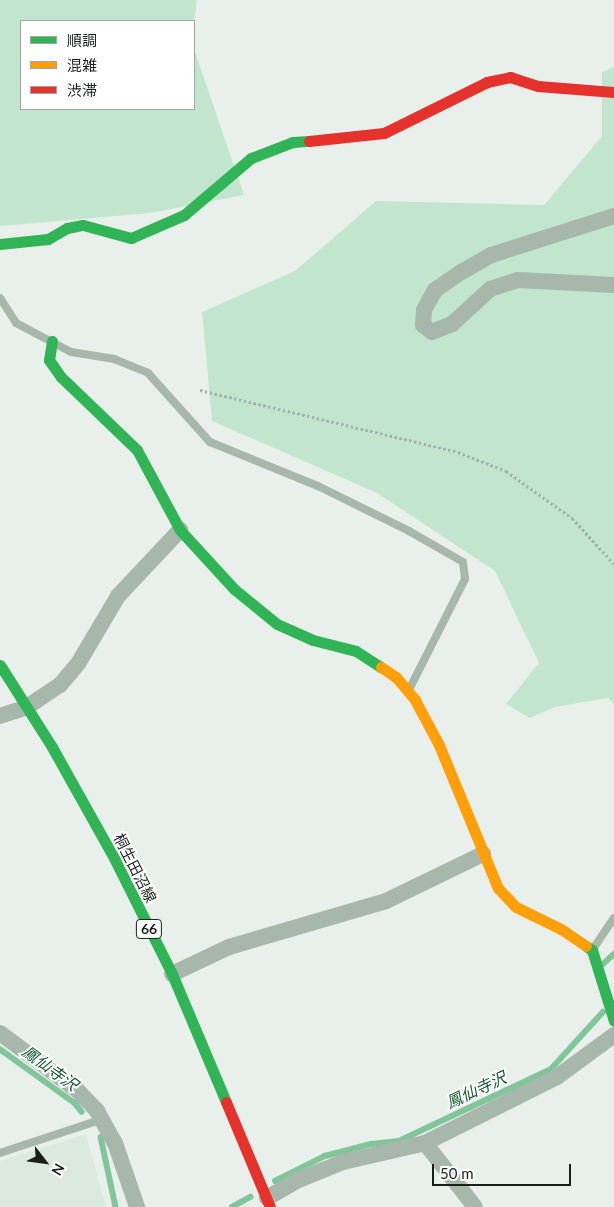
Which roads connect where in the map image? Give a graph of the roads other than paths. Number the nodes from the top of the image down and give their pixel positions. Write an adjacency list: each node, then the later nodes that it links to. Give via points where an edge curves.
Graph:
1 (614, 92): 3 (street, via 538,86 510,77 487,82 384,132 350,140 293,142 252,158 184,215 131,238 83,225 67,228 48,239)
2 (614, 216): 4 (street, via 491,255 461,272 435,290 424,310 423,325 432,332 452,324 490,289 518,280)
3 (0, 244)
4 (614, 285)
5 (0, 298): 6 (lane, via 16,323)
6 (52, 341): 7 (street, via 49,360 61,377 137,450); 9 (lane, via 71,352 114,359 148,372 210,442 318,486 410,531 463,562 465,579)
7 (180, 530): 9 (street, via 234,589 277,624 313,640 356,651 396,677); 10 (street, via 118,596 80,662 60,685)
8 (0, 665): 10 (street, 桐生田沼線 / 66)
9 (408, 692): 12 (street, via 439,745)
10 (27, 707): 11 (street); 15 (street, 桐生田沼線 / 66, via 114,858)
11 (0, 716)
12 (483, 854): 14 (street, via 498,888 516,906 561,929); 15 (street, via 386,901 230,947)
13 (614, 918): 14 (lane)
14 (593, 953): 16 (street)
15 (172, 974): 22 (street, 桐生田沼線 / 66)
16 (614, 1021)
17 (0, 1033): 19 (street, via 78,1092)
18 (614, 1035): 20 (street, via 557,1078)
19 (103, 1119): 21 (lane); 23 (street, via 115,1143)
20 (425, 1143): 22 (street, via 343,1162 296,1180); 24 (street)
21 (0, 1153)
22 (264, 1204)
23 (137, 1207)
24 (475, 1207)

